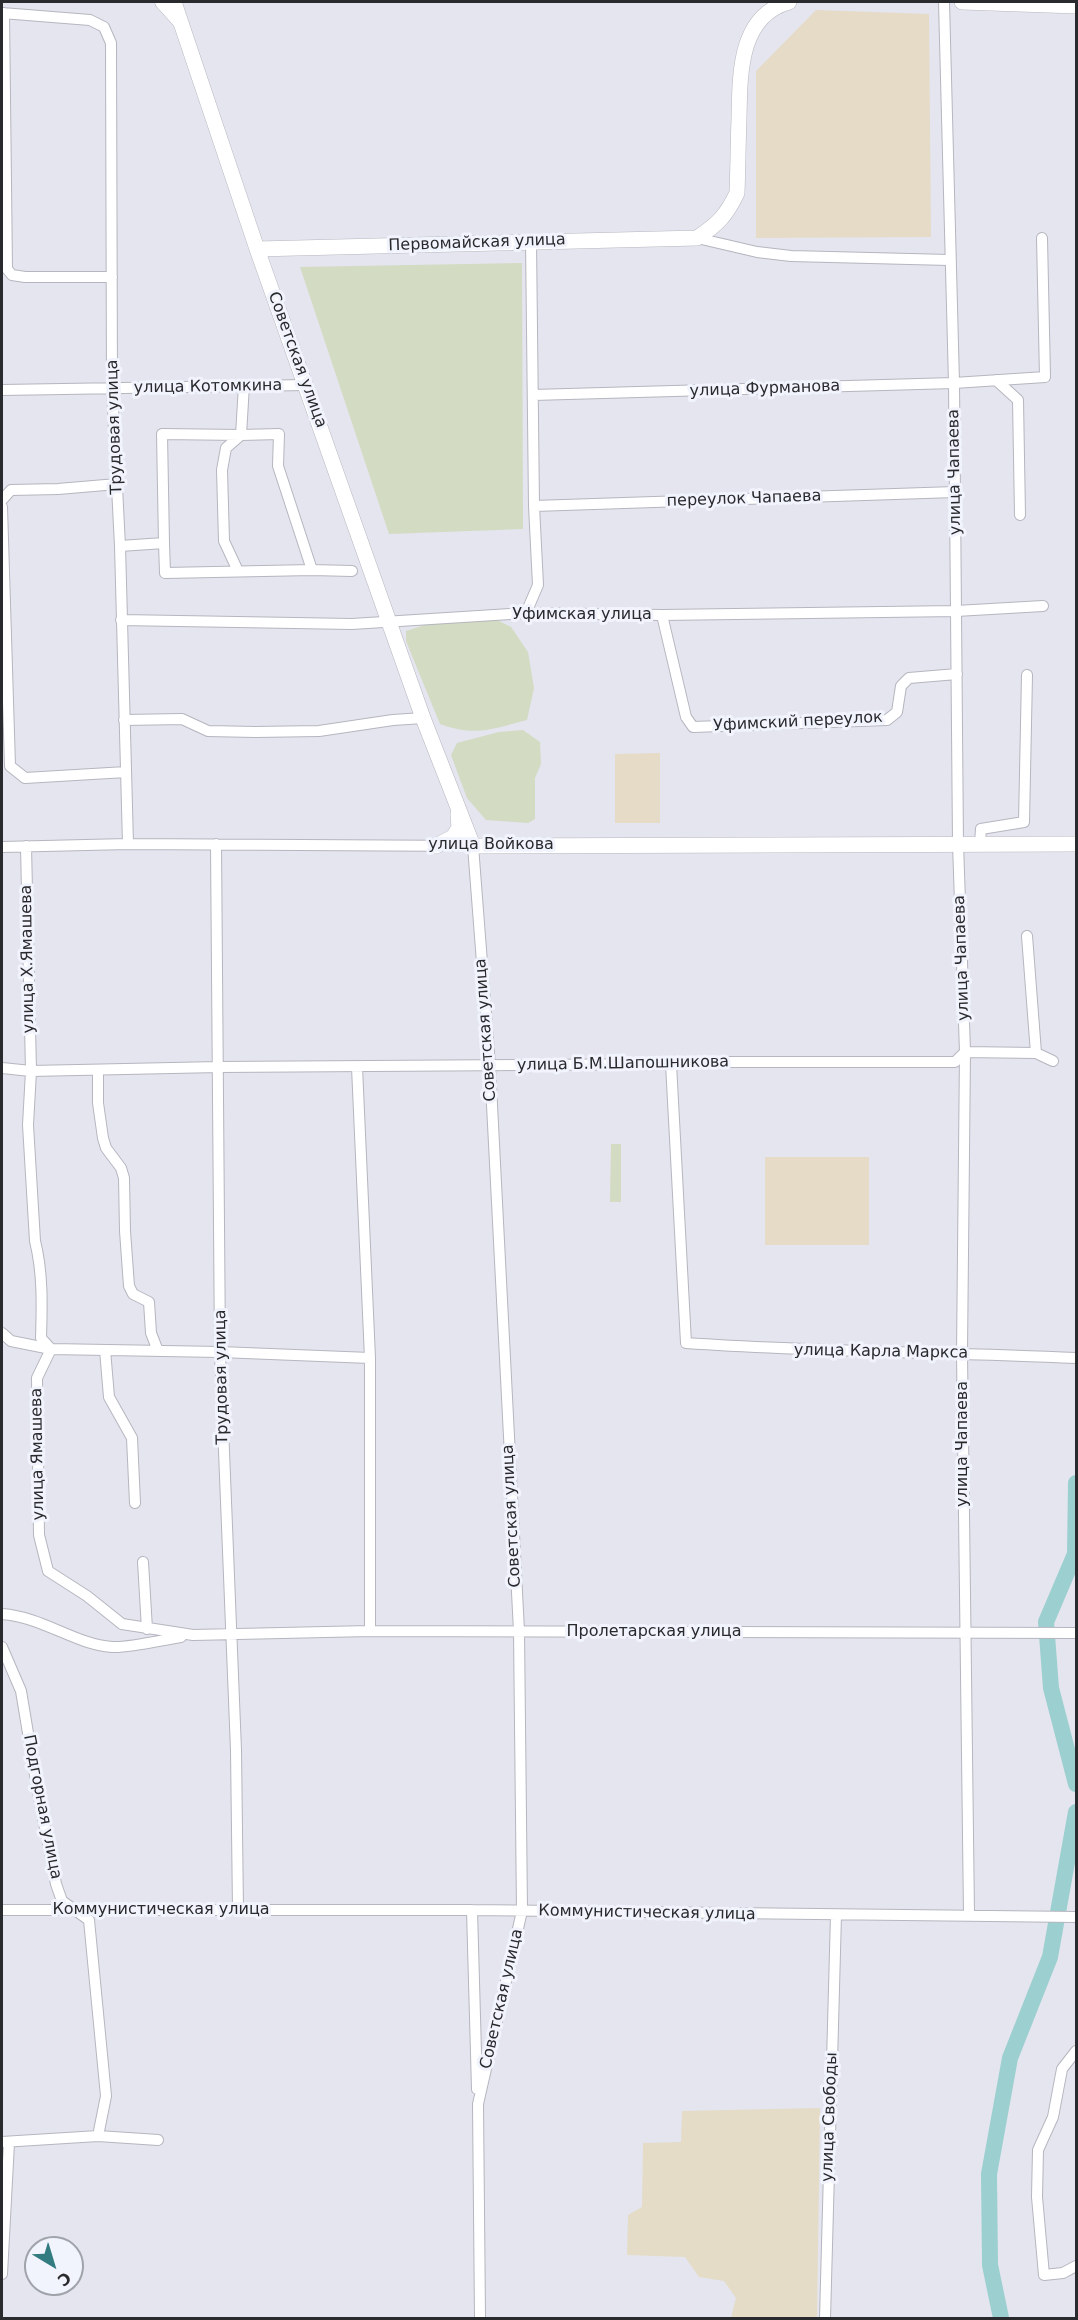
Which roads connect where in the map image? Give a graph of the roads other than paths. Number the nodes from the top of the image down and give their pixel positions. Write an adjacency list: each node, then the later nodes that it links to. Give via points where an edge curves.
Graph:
1 (162, 2): 8 (street)
2 (174, 2): 8 (main road, Советская улица)
3 (789, 2): 9 (main road, via 761,17 752,31 740,71 737,193 717,225)
4 (944, 2): 13 (street, улица Чапаева)
5 (962, 2): 6 (main road)
6 (1077, 6)
7 (3, 13): 14 (street, Трудовая улица, via 90,20 104,27 111,43); 14 (street, via 7,269 17,276)
8 (182, 24): 12 (main road, Советская улица)
9 (697, 238): 11 (main road, Первомайская улица); 13 (street, Первомайская улица, via 790,256)
10 (1042, 238): 15 (street, улица Фурманова, via 1045,377)
11 (531, 241): 12 (main road, Первомайская улица); 21 (street)
12 (257, 249): 18 (main road, Советская улица)
13 (949, 260): 16 (street, улица Чапаева)
14 (112, 277): 19 (street, Трудовая улица)
15 (996, 380): 16 (street, улица Фурманова); 28 (street, via 1018,400)
16 (954, 383): 21 (street, улица Фурманова); 24 (street, улица Чапаева)
17 (244, 385): 18 (street, улица Котомкина); 19 (street, улица Котомкина); 22 (street)
18 (306, 385): 39 (main road, Советская улица)
19 (112, 389): 20 (street, улица Котомкина); 23 (street, Трудовая улица)
20 (2, 390)
21 (533, 395): 26 (street)
22 (241, 435): 29 (street, via 162,434); 31 (street, via 279,434 278,466); 32 (street, via 226,448 222,470 224,541)
23 (117, 484): 25 (street, via 11,490); 30 (street, Трудовая улица)
24 (955, 492): 26 (street, переулок Чапаева); 35 (street, улица Чапаева)
25 (2, 500)
26 (534, 506): 36 (street, via 538,585)
27 (2, 507): 44 (street, via 10,766 25,778)
28 (1020, 515)
29 (164, 543): 30 (street); 32 (street, via 165,573)
30 (120, 546): 38 (street, Трудовая улица)
31 (312, 570): 32 (street); 33 (street)
32 (238, 571)
33 (352, 571)
34 (1043, 606): 35 (street, Уфимская улица)
35 (956, 611): 37 (street, Уфимская улица); 40 (street, улица Чапаева)
36 (526, 613): 37 (street, Уфимская улица); 39 (street, Уфимская улица)
37 (662, 615): 40 (street, Уфимский переулок, via 686,717 693,727 887,720 897,712 901,686 909,678)
38 (121, 620): 39 (street, Уфимская улица); 43 (street, Трудовая улица)
39 (391, 623): 42 (main road, Советская улица)
40 (957, 674): 46 (street, улица Чапаева)
41 (1027, 675): 47 (street, via 1024,822 981,829)
42 (423, 718): 43 (street, via 319,731 255,732 208,731 182,719); 45 (main road, Советская улица)
43 (124, 720): 44 (street, Трудовая улица)
44 (126, 772): 48 (street, Трудовая улица)
45 (458, 808): 51 (main road, via 474,831); 53 (main road, via 459,828 453,837); 54 (main road, Советская улица)
46 (958, 843): 47 (main road, улица Войкова); 51 (main road, улица Войкова); 57 (street, улица Чапаева)
47 (980, 843): 50 (main road, улица Войкова)
48 (128, 844): 49 (street, улица Войкова); 52 (street, улица Войкова)
49 (216, 844): 53 (street, улица Войкова); 62 (street, Трудовая улица)
50 (1076, 844)
51 (512, 845): 54 (main road, улица Войкова)
52 (26, 846): 55 (street, улица Войкова); 66 (street, улица Х.Ямашева)
53 (435, 846): 54 (street, улица Войкова)
54 (473, 846): 61 (street, Советская улица)
55 (2, 847)
56 (1027, 936): 58 (street)
57 (965, 1052): 58 (street, улица Б.М.Шапошникова); 60 (street, улица Б.М.Шапошникова, via 955,1062); 72 (street, улица Чапаева)
58 (1036, 1053): 59 (street, улица Б.М.Шапошникова)
59 (1053, 1061)
60 (671, 1064): 61 (street, улица Б.М.Шапошникова); 72 (street, улица Карла Маркса, via 686,1342 784,1350)
61 (490, 1066): 63 (street, улица Б.М.Шапошникова); 80 (street, Советская улица)
62 (219, 1067): 63 (street, улица Б.М.Шапошникова); 65 (street, улица Б.М.Шапошникова); 71 (street, Трудовая улица)
63 (357, 1067): 73 (street)
64 (2, 1068): 66 (street, улица Б.М.Шапошникова)
65 (98, 1070): 66 (street, улица Б.М.Шапошникова); 70 (street, via 103,1138 124,1178 129,1286 133,1294 149,1302 151,1333)
66 (31, 1071): 68 (street, via 28,1125 35,1241 40,1259 41,1338)
67 (2, 1333): 68 (street, via 11,1341)
68 (51, 1349): 69 (street); 78 (street, улица Ямашева, via 37,1378 39,1536 48,1571 122,1624)
69 (105, 1350): 70 (street); 75 (street, via 109,1396 132,1438)
70 (158, 1351): 71 (street)
71 (220, 1352): 73 (street); 82 (street, Трудовая улица)
72 (962, 1353): 74 (street, улица Карла Маркса); 81 (street, улица Чапаева)
73 (370, 1358): 79 (street)
74 (1077, 1358)
75 (135, 1503)
76 (143, 1562): 78 (street)
77 (2, 1614): 84 (street, via 20,1615 80,1639 113,1647)
78 (147, 1629): 84 (street, улица Ямашева)
79 (370, 1631): 80 (street, Пролетарская улица); 82 (street, Пролетарская улица)
80 (519, 1631): 81 (street, Пролетарская улица); 90 (street, Советская улица)
81 (965, 1633): 83 (street, Пролетарская улица); 92 (street, улица Чапаева)
82 (231, 1634): 84 (street, улица Ямашева); 87 (street, Трудовая улица)
83 (1077, 1634)
84 (193, 1635)
85 (2, 1647): 89 (street, Подгорная улица, via 21,1691 56,1884 62,1901)
86 (2, 1910): 89 (street, Коммунистическая улица)
87 (238, 1910): 88 (street, Коммунистическая улица); 89 (street, Коммунистическая улица)
88 (471, 1910): 90 (street, Коммунистическая улица); 95 (street)
89 (76, 1911): 96 (street, Подгорная улица, via 89,1920 104,2073 106,2096)
90 (522, 1911): 91 (street, Коммунистическая улица); 95 (street, Советская улица)
91 (836, 1915): 92 (street, Коммунистическая улица); 102 (street, улица Свободы)
92 (969, 1915): 93 (street, Коммунистическая улица)
93 (1077, 1917)
94 (1077, 2051): 99 (street, via 1062,2069 1053,2117 1038,2150 1037,2198 1044,2275 1063,2273)
95 (478, 2104): 101 (street, Советская улица)
96 (98, 2136): 97 (street); 98 (street)
97 (158, 2140)
98 (5, 2143): 100 (street)
99 (1077, 2266)
100 (2, 2274)
101 (480, 2319)
102 (825, 2319)

